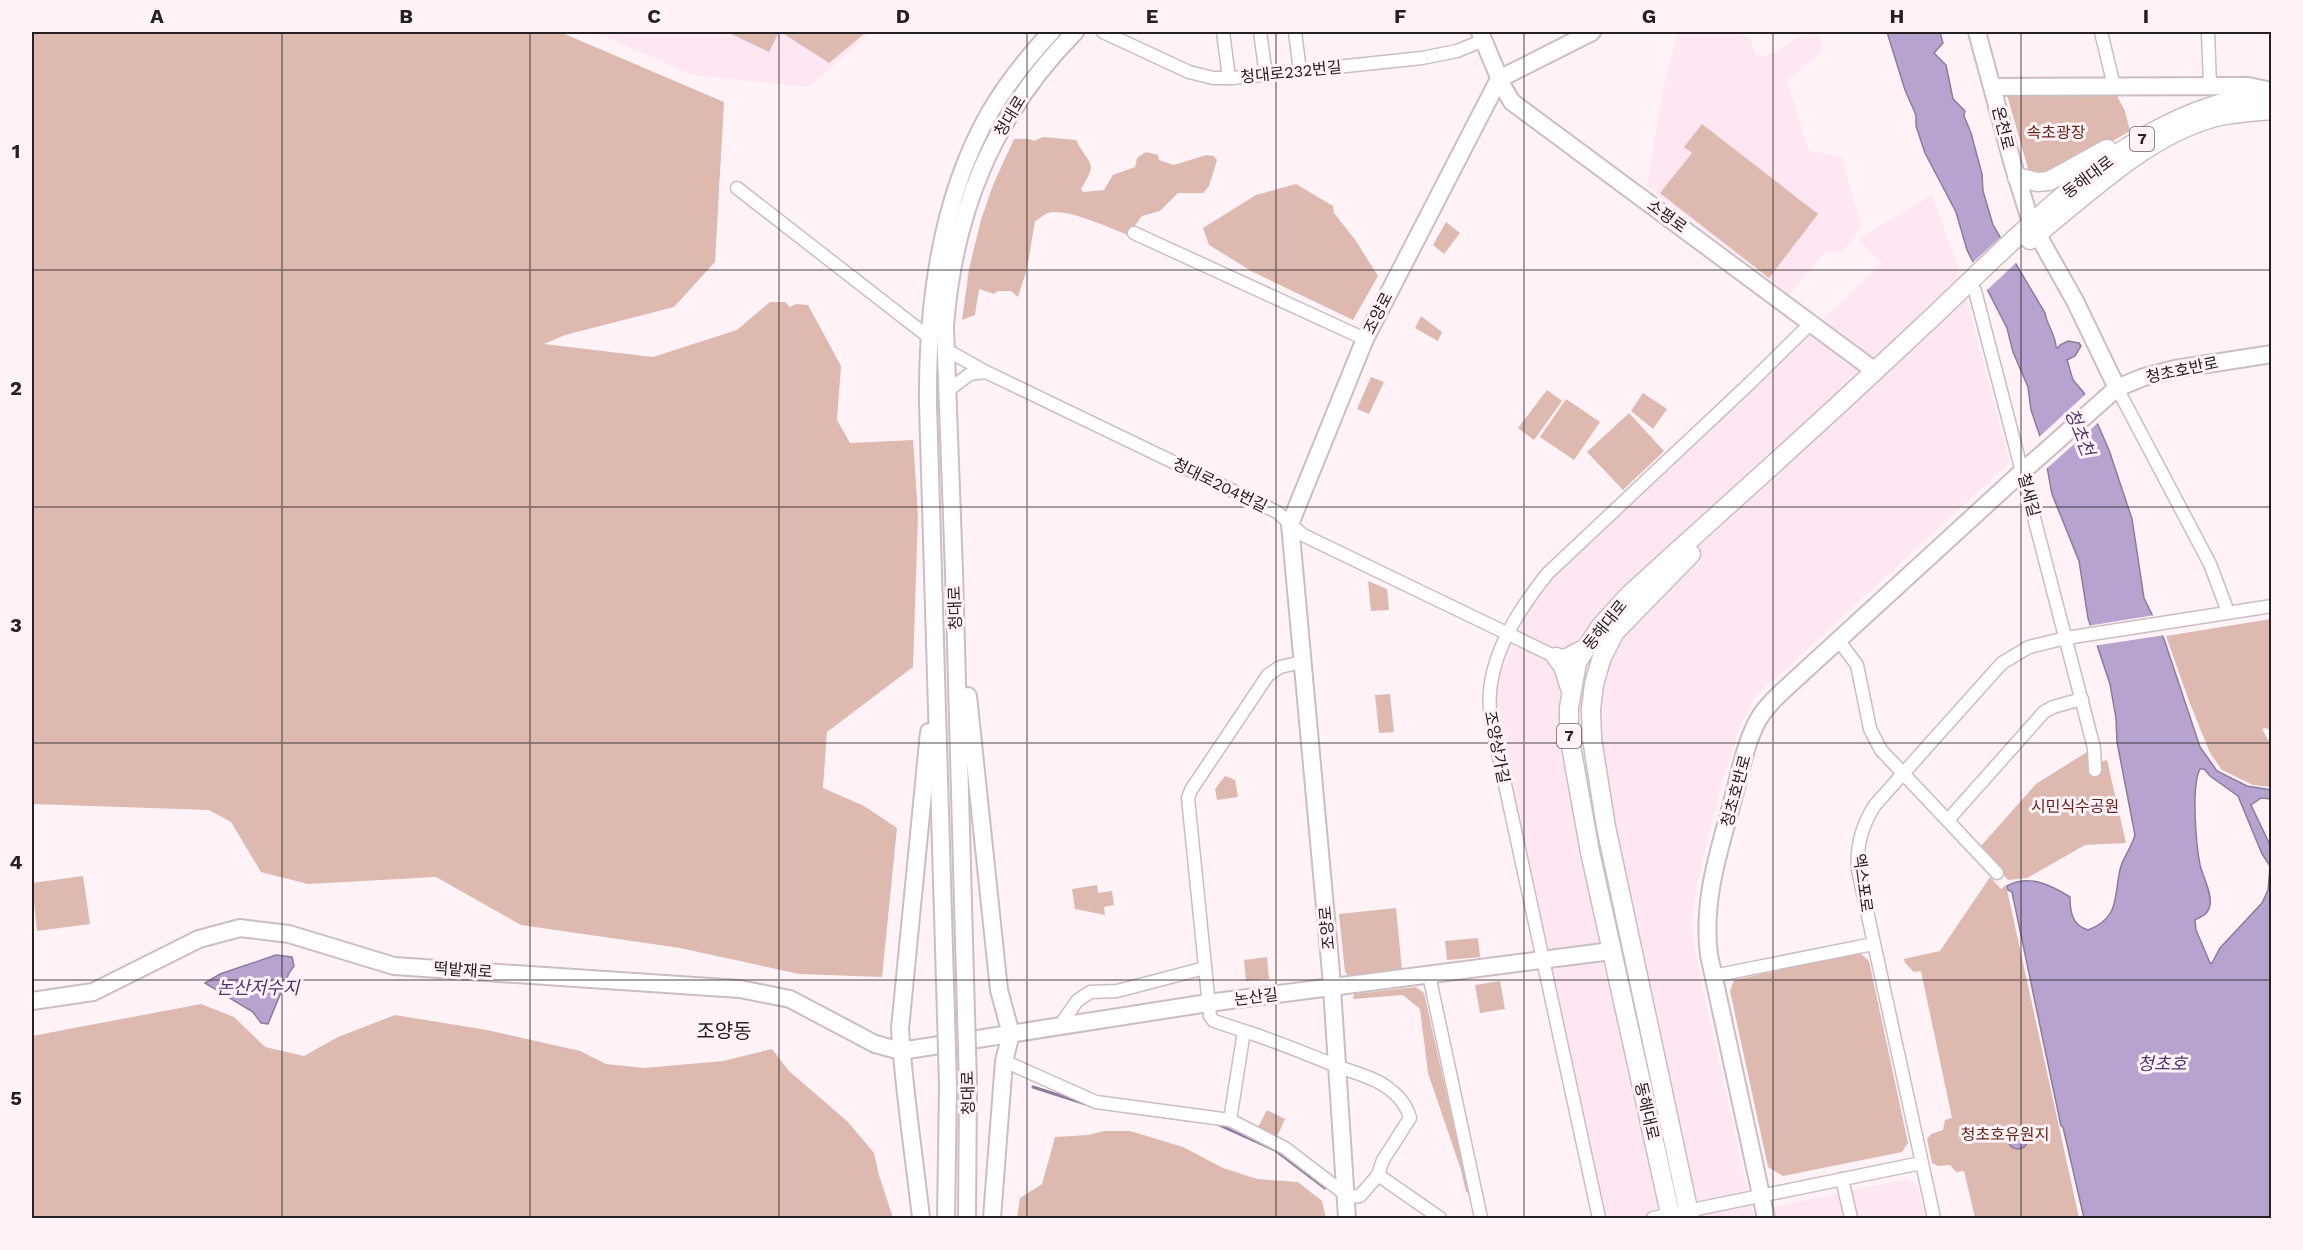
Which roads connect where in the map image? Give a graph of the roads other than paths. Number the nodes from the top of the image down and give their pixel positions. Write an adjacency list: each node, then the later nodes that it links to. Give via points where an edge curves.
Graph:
1 (1051, 32): 22 (street, 청대로, via 999,98 976,138)
2 (1075, 32): 22 (street, 청대로, via 1042,69)
3 (1103, 32): 14 (street, 청대로232번길, via 1189,72)
4 (1223, 32): 14 (street)
5 (1260, 32): 13 (street)
6 (1295, 32): 12 (street)
7 (1592, 32): 15 (street)
8 (1977, 32): 18 (street, 온천로)
9 (2101, 32): 16 (street)
10 (2208, 32): 17 (street)
11 (1482, 36): 12 (street, 청대로232번길, via 1457,51 1422,58); 15 (street, 소평로)
12 (1300, 71): 13 (street, 청대로232번길)
13 (1266, 75): 14 (street, 청대로232번길)
14 (1229, 78)
15 (1499, 79): 28 (street, 소평로, via 1512,102); 30 (street, 조양로)
16 (2114, 86): 17 (street); 18 (street)
17 (2210, 86): 19 (street, via 2248,86)
18 (1993, 87): 23 (street, 온천로)
19 (2271, 92): 21 (main road, 동해대로 / 7)
20 (2271, 110): 25 (main road, 동해대로 / 7, via 2221,116 2175,134)
21 (2191, 113): 23 (main road, via 2134,134 2049,181); 25 (main road, 동해대로 / 7, via 2087,175)
22 (976, 162): 29 (street, 청대로, via 945,233); 31 (street, 청대로, via 955,248 946,304)
23 (2017, 177): 25 (street, 온천로)
24 (737, 188): 29 (street)
25 (2034, 229): 27 (main road, 동해대로 / 7); 35 (street, 온천로, via 2075,301)
26 (1134, 233): 30 (street)
27 (1975, 286): 34 (main road, 동해대로 / 7); 37 (street, 철새길)
28 (1812, 322): 34 (street, 소평로); 43 (street, 조양상가길, via 1548,573)
29 (930, 338): 31 (street); 40 (street, 청대로, via 928,404)
30 (1365, 339): 38 (street, 조양로)
31 (945, 349): 33 (street, 청대로204번길); 36 (street, 청대로)
32 (2271, 354): 35 (street, 청초호반로, via 2175,369)
33 (986, 372): 36 (street, via 970,374); 38 (street, 청대로204번길, via 1277,512)
34 (1879, 374): 46 (main road, 동해대로 / 7, via 1628,596); 76 (main road, 동해대로 / 7, via 1615,632 1594,684 1592,740 1604,816)
35 (2117, 388): 37 (street, 청초호반로); 42 (street, via 2210,564)
36 (946, 392): 39 (street, 청대로)
37 (2022, 471): 44 (street, 철새길); 45 (street, 청초호반로)
38 (1290, 524): 43 (street, 청대로204번길, via 1303,536); 48 (street, 조양로)
39 (954, 572): 66 (street, via 999,990); 80 (street, 청대로, bridge, via 968,1083)
40 (934, 575): 67 (street, via 929,745 900,1029); 79 (street, 청대로, bridge, via 948,1086)
41 (2271, 606): 42 (street)
42 (2228, 612): 44 (street, 엑스포로)
43 (1508, 634): 47 (street, 청대로204번길); 57 (street, 조양상가길, via 1493,670 1489,706)
44 (2066, 638): 50 (street, 철새길); 52 (street, 엑스포로, via 2029,647 2002,663)
45 (1839, 641): 52 (street, via 1857,665 1874,739); 60 (street, 청초호반로, via 1768,706 1752,734 1709,895 1706,934)
46 (1587, 644): 47 (street); 49 (main road, 동해대로 / 7, via 1577,662)
47 (1556, 657): 49 (main road, via 1563,666)
48 (1302, 662): 58 (street, via 1280,667 1268,675 1189,793); 61 (street, 조양로)
49 (1571, 694): 56 (main road, 동해대로 / 7, via 1572,760)
50 (2082, 699): 51 (street, 철새길); 53 (street, via 2044,712)
51 (2095, 770)
52 (1903, 774): 53 (street); 55 (street, 엑스포로, via 1868,815 1859,843 1858,870)
53 (1948, 820): 54 (street)
54 (1997, 873)
55 (1874, 944): 60 (street); 71 (street, 엑스포로)
56 (1611, 951): 57 (street, 논산길); 77 (main road, 동해대로 / 7)
57 (1542, 961): 59 (street, 논산길); 85 (street, 조양상가길)
58 (1205, 968): 63 (street); 64 (street, via 1117,991 1090,992 1077,1001)
59 (1429, 975): 61 (street, 논산길); 84 (street)
60 (1713, 976): 75 (street, 청초호반로)
61 (1332, 989): 63 (street, 논산길); 69 (street, 조양로)
62 (32, 1001): 67 (street, 떡밭재로, via 93,992 199,939 240,928 289,934 394,966 740,989 790,999 875,1044)
63 (1208, 1003): 64 (street, 논산길); 65 (street, via 1214,1021)
64 (1059, 1027): 66 (street, 논산길)
65 (1244, 1032): 69 (street, via 1278,1041); 70 (street)
66 (1011, 1034): 67 (street, 논산길); 68 (street)
67 (901, 1051): 78 (street)
68 (1004, 1061): 70 (street, via 1096,1101); 81 (street)
69 (1338, 1067): 72 (street, via 1388,1088 1408,1108 1410,1118); 74 (street, 조양로)
70 (1230, 1120): 74 (street, via 1285,1148)
71 (1921, 1163): 73 (street); 88 (street, 엑스포로)
72 (1378, 1175): 74 (street, via 1360,1196); 83 (street)
73 (1842, 1179): 75 (street); 87 (street)
74 (1345, 1196): 82 (street, 조양로)
75 (1761, 1196): 76 (street); 86 (street, 청초호반로)
76 (1689, 1215): 77 (street)
77 (1665, 1217)
78 (921, 1218)
79 (946, 1218)
80 (967, 1218)
81 (992, 1218)
82 (1347, 1218)
83 (1440, 1218)
84 (1481, 1218)
85 (1599, 1218)
86 (1766, 1218)
87 (1851, 1218)
88 (1934, 1218)

